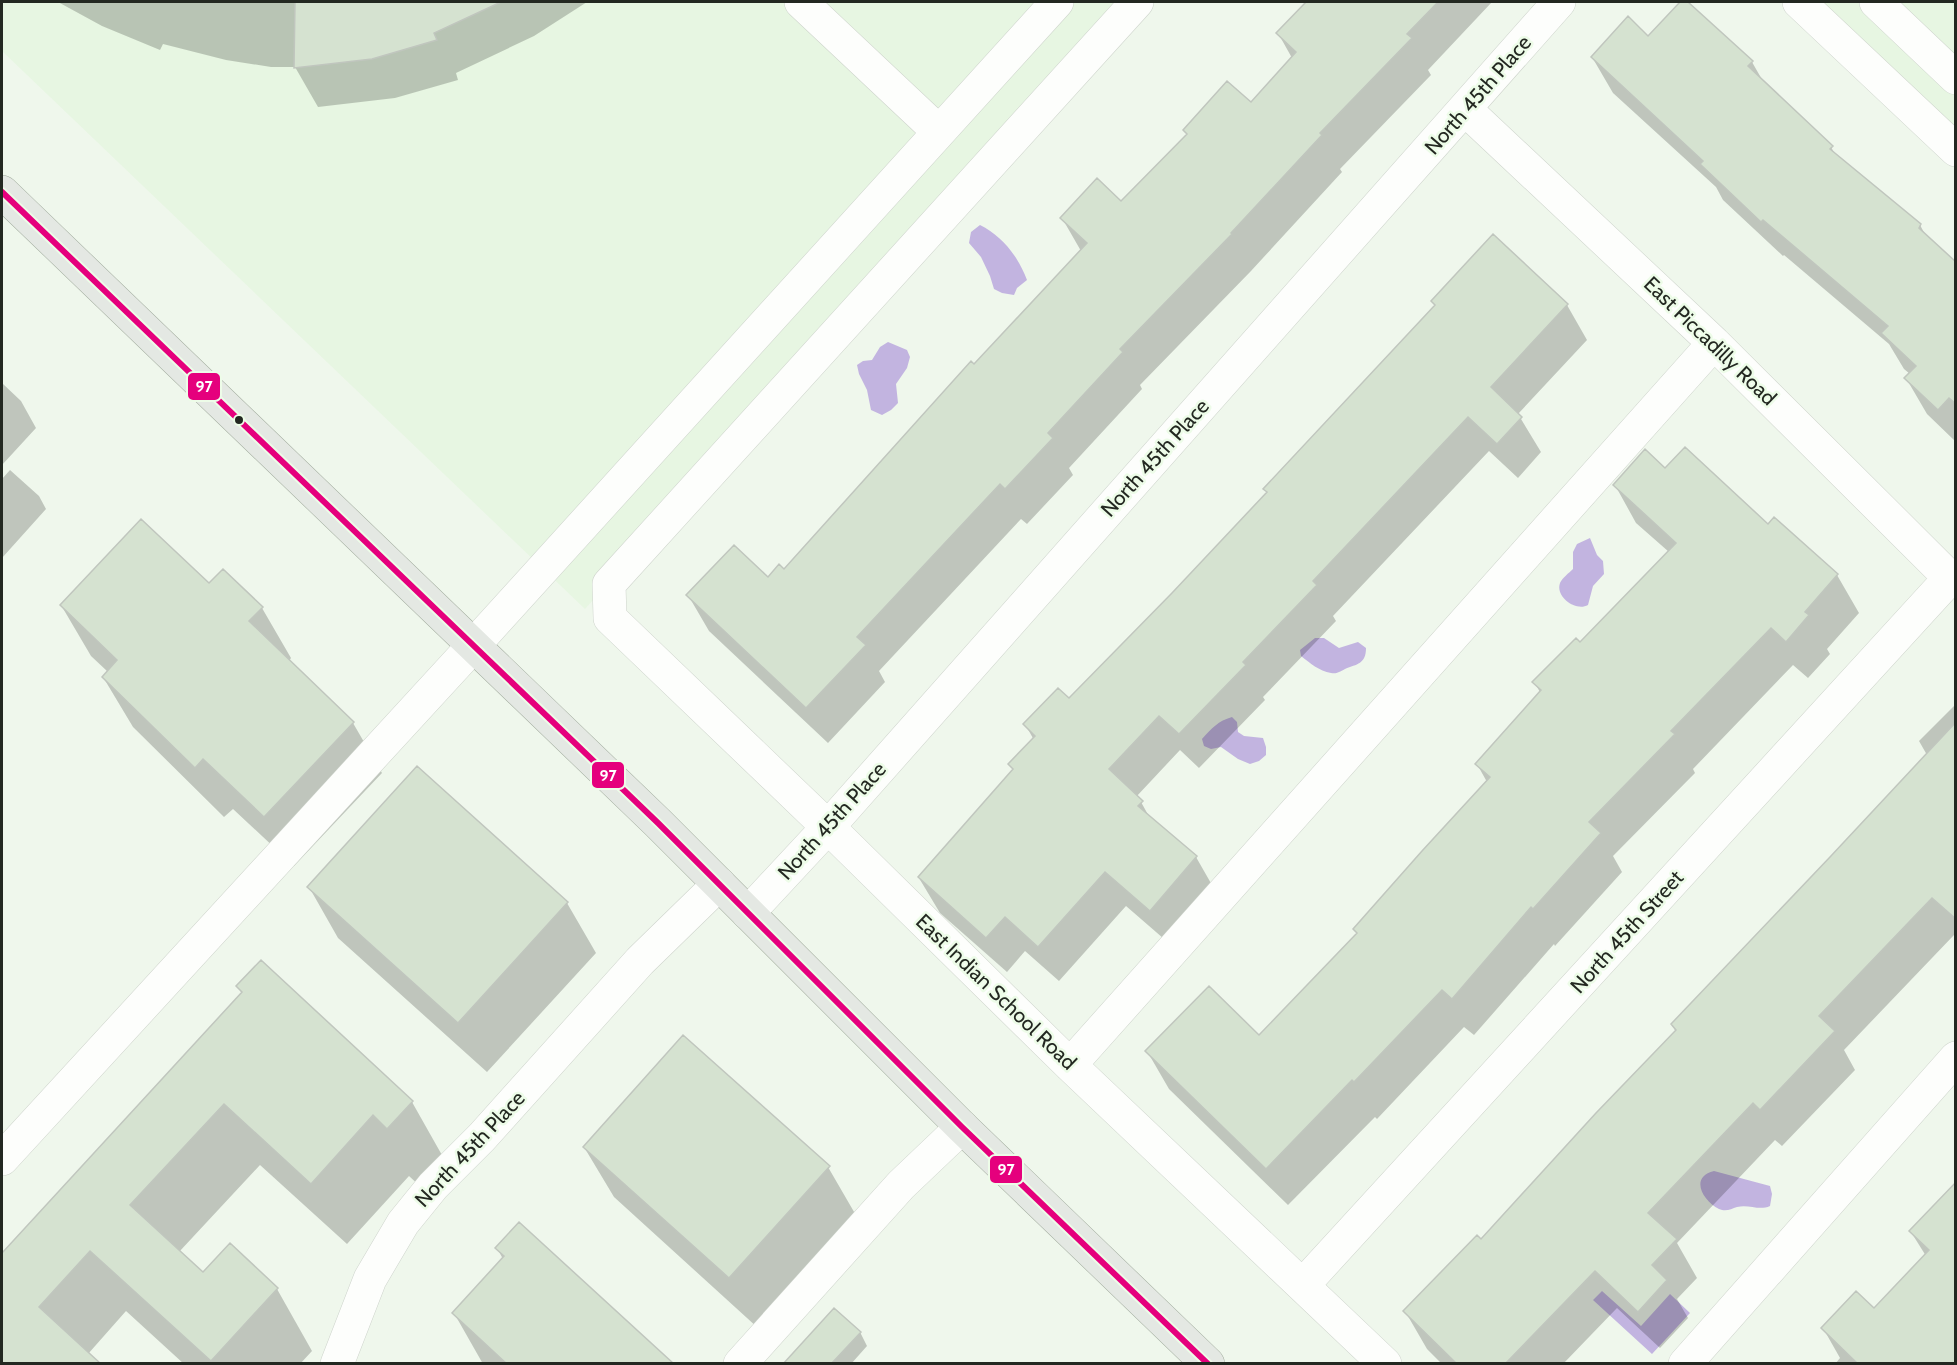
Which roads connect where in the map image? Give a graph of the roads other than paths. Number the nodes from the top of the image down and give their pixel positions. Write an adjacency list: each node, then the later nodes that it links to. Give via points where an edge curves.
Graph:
1 (801, 2): 9 (street)
2 (1056, 2): 9 (street)
3 (1137, 2): 15 (street, East Indian School Road, via 609,584 610,618)
4 (1559, 2): 8 (street, North 45th Place)
5 (1799, 2): 10 (street)
6 (1876, 2): 7 (street)
7 (1956, 78)
8 (1465, 109): 12 (street, East Piccadilly Road); 15 (street, North 45th Place)
9 (938, 131): 14 (street)
10 (1956, 150)
11 (2, 192): 14 (main road)
12 (1714, 344): 13 (street, East Piccadilly Road); 19 (street)
13 (1950, 578): 22 (street, North 45th Street)
14 (474, 645): 16 (main road); 21 (street)
15 (828, 827): 17 (street, North 45th Place); 19 (street, East Indian School Road)
16 (719, 884): 17 (main road); 23 (street, North 45th Place, via 640,961 403,1223 370,1279)
17 (748, 913): 20 (main road)
18 (1956, 1058): 27 (street)
19 (1070, 1065): 22 (street, East Indian School Road)
20 (962, 1126): 24 (street, via 901,1185); 25 (main road)
21 (2, 1159)
22 (1304, 1285): 26 (street, East Indian School Road)
23 (338, 1364)
24 (740, 1364)
25 (1208, 1364)
26 (1385, 1364)
27 (1685, 1364)

